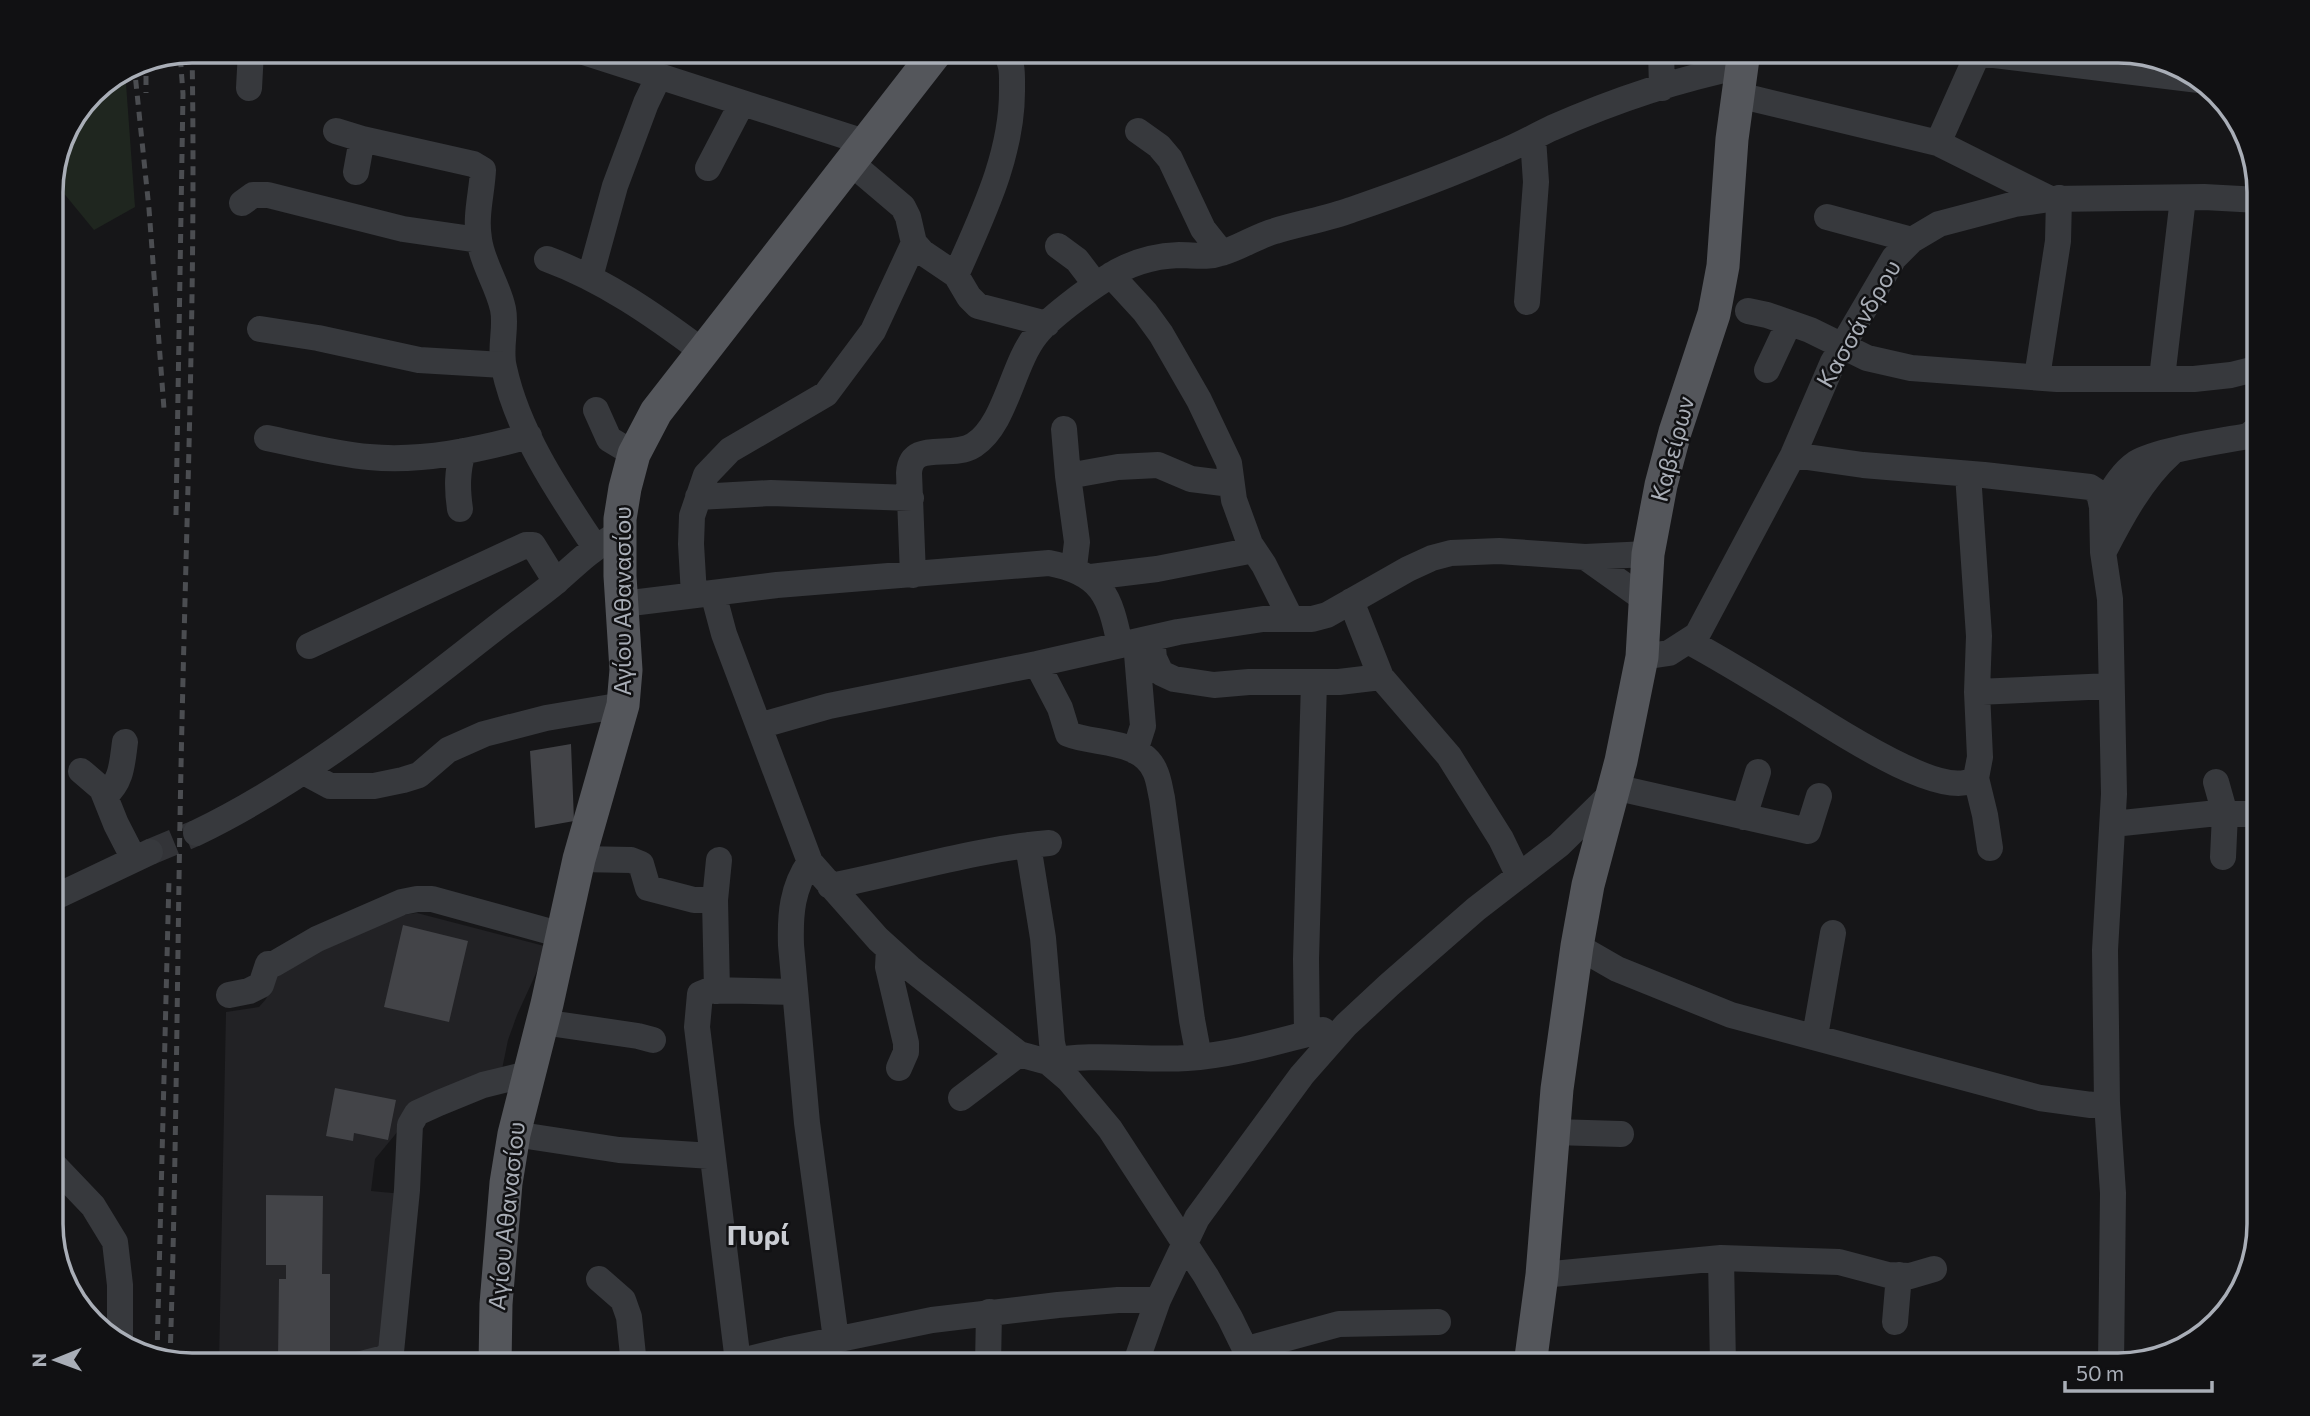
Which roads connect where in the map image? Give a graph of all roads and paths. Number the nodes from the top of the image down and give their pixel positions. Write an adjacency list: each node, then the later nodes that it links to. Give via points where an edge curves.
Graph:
1 (250, 63): 11 (street)
2 (618, 63): 9 (street)
3 (927, 63): 19 (main road, Αγίου Αθανασίου)
4 (1012, 63): 33 (street, via 1013,109 1007,147)
5 (1661, 63): 12 (street)
6 (1974, 63): 18 (street)
7 (2065, 63): 10 (street)
8 (1742, 70): 12 (street, via 1688,78); 18 (street); 67 (main road, Καβείρων, via 1714,314 1675,432)
9 (659, 76): 13 (street); 34 (street, via 615,186)
10 (2176, 77)
11 (249, 88)
12 (1662, 88): 16 (street)
13 (742, 103): 19 (street); 20 (street)
14 (336, 131): 17 (street)
15 (1138, 131): 31 (street, via 1170,159 1203,229)
16 (1533, 138): 31 (street, via 1350,211 1272,232); 36 (street, via 1536,182)
17 (362, 139): 21 (street); 27 (street, via 483,170)
18 (1938, 143): 22 (street)
19 (857, 152): 29 (street, via 903,207); 42 (main road, Αγίου Αθανασίου)
20 (708, 168)
21 (356, 172)
22 (2055, 198): 23 (street, Κασσάνδρου); 28 (street, Κασσάνδρου, via 1939,224); 46 (street, via 2058,241)
23 (2183, 198): 24 (street, Κασσάνδρου); 47 (street)
24 (2247, 200)
25 (242, 203): 27 (street, via 253,195 268,195 403,229)
26 (1827, 217): 28 (street)
27 (479, 240): 43 (street, via 503,309)
28 (1912, 240): 41 (street, Κασσάνδρου, via 1894,258)
29 (914, 243): 33 (street); 60 (street, via 873,331 826,394 730,450 706,475)
30 (1058, 246): 35 (street)
31 (1222, 253): 35 (street, via 1145,259)
32 (547, 259): 34 (street)
33 (956, 275): 39 (street, via 978,306)
34 (590, 277): 42 (street)
35 (1103, 280): 39 (street); 59 (street, via 1145,313 1178,364 1220,444)
36 (1527, 302)
37 (1748, 312): 38 (street)
38 (1789, 323): 41 (street); 44 (street)
39 (1047, 324): 61 (street, via 1035,335 1000,410 974,445 913,457)
40 (260, 329): 43 (street, via 419,360)
41 (1843, 345): 46 (street, via 1867,358 1911,368); 56 (street, Κασσάνδρου)
42 (702, 351): 55 (main road, Αγίου Αθανασίου, via 656,412)
43 (503, 365): 50 (street)
44 (1767, 370)
45 (2247, 371): 47 (street, via 2194,379)
46 (2037, 377): 47 (street)
47 (2162, 378)
48 (596, 410): 55 (street, via 609,439)
49 (1064, 429): 58 (street)
50 (529, 436): 53 (street); 64 (street, via 570,511)
51 (2247, 436): 54 (street)
52 (267, 438): 53 (street, via 369,457 410,458)
53 (463, 451): 63 (street, via 457,483)
54 (2172, 452): 62 (street, via 2136,463); 66 (street, via 2156,466)
55 (634, 454): 64 (main road, Αγίου Αθανασίου)
56 (1793, 455): 57 (street); 77 (street, Κασσάνδρου, via 1697,635)
57 (1969, 474): 62 (street, via 2090,487 2099,493); 85 (street, via 1979,636)
58 (1068, 476): 59 (street, via 1158,465 1191,480); 69 (street)
59 (1231, 484): 65 (street)
60 (698, 496): 61 (street, via 771,493); 72 (street, via 691,544)
61 (911, 498): 70 (street)
62 (2102, 507): 66 (street)
63 (460, 509)
64 (607, 541): 71 (street); 75 (main road, Αγίου Αθανασίου)
65 (1254, 550): 69 (street, via 1157,569); 76 (street)
66 (2104, 552): 84 (street, via 2110,599)
67 (1648, 554): 68 (street); 73 (main road, Καβείρων)
68 (1585, 557): 73 (street); 74 (street, via 1451,553 1408,569)
69 (1083, 573): 70 (street, via 1049,563); 78 (street, via 1105,595 1115,618)
70 (913, 575): 72 (street)
71 (556, 582): 79 (street, via 534,545 526,545); 91 (street)
72 (704, 594): 75 (street); 87 (street)
73 (1644, 599): 80 (main road, Καβείρων)
74 (1351, 601): 76 (street, via 1327,615); 82 (street)
75 (623, 604): 86 (main road, Αγίου Αθανασίου)
76 (1290, 619): 78 (street, via 1220,625)
77 (1688, 641): 80 (street, Κασσάνδρου, via 1669,653); 93 (street, via 1892,761 1928,777 1957,783)
78 (1136, 642): 81 (street); 83 (street, via 1154,658 1161,673 1174,679 1213,685); 89 (street, via 1143,726)
79 (309, 646)
80 (1642, 657): 94 (main road, Καβείρων)
81 (1037, 664): 87 (street, via 828,706); 89 (street, via 1068,734)
82 (1381, 677): 83 (street); 108 (street, via 1449,756)
83 (1314, 682): 121 (street)
84 (2111, 686): 85 (street); 101 (street)
85 (1977, 692): 93 (street, via 1980,757)
86 (623, 705): 91 (street, via 484,734 448,750 419,775 403,780 373,786 330,786); 105 (main road, Αγίου Αθανασίου)
87 (759, 726): 107 (street)
88 (125, 742): 96 (street, via 121,776)
89 (1136, 751): 125 (street, via 1155,771 1162,798)
90 (81, 771): 96 (street)
91 (304, 772): 102 (street)
92 (1758, 772): 100 (street)
93 (1976, 778): 103 (street)
94 (1616, 780): 100 (street); 108 (street, via 1559,845); 114 (main road, Καβείρων)
95 (2216, 782): 98 (street)
96 (105, 796): 110 (street, via 116,824 142,855)
97 (1819, 796): 100 (street, via 1808,831)
98 (2225, 814): 99 (street); 101 (street); 104 (street)
99 (2247, 814)
100 (1744, 817)
101 (2113, 824): 130 (street, via 2105,950)
102 (196, 833)
103 (1990, 848)
104 (2223, 857)
105 (579, 859): 111 (street, via 631,860 641,864 648,888 694,900); 113 (main road, Αγίου Αθανασίου)
106 (719, 860): 111 (street)
107 (810, 862): 109 (street); 117 (street, via 798,883 790,916)
108 (1519, 876): 120 (street)
109 (830, 886): 115 (street); 126 (street, via 935,861 1038,844)
110 (63, 893)
111 (715, 900): 116 (street)
112 (1833, 933): 122 (street)
113 (562, 935): 118 (street, via 432,899 417,899 268,964 261,985); 119 (main road, Αγίου Αθανασίου)
114 (1577, 946): 122 (street, via 1686,999); 131 (main road, Καβείρων)
115 (889, 949): 124 (street); 127 (street, via 888,967 906,1043)
116 (716, 991): 117 (street); 134 (street, via 700,994 697,1013)
117 (795, 992): 147 (street)
118 (229, 995)
119 (542, 1022): 123 (street); 128 (main road, Αγίου Αθανασίου)
120 (1346, 1025): 121 (street); 136 (street, via 1253,1140)
121 (1307, 1034): 125 (street)
122 (1815, 1036): 130 (street, via 2040,1098)
123 (653, 1040)
124 (1019, 1054): 126 (street); 129 (street)
125 (1199, 1057): 126 (street)
126 (1052, 1061): 136 (street, via 1110,1129)
127 (899, 1068)
128 (528, 1074): 133 (main road, Αγίου Αθανασίου); 148 (street, via 483,1085 417,1113 410,1125)
129 (961, 1098)
130 (2107, 1103): 159 (street, via 2113,1193)
131 (1554, 1132): 132 (street); 139 (main road, Καβείρων)
132 (1621, 1133)
133 (514, 1134): 134 (street, via 619,1150); 149 (main road, Αγίου Αθανασίου, via 505,1195)
134 (712, 1156): 151 (street)
135 (63, 1175): 146 (street, via 93,1206 115,1242)
136 (1184, 1243): 142 (street); 155 (street)
137 (1721, 1258): 139 (street); 140 (street, via 1839,1262); 158 (street)
138 (1934, 1269): 140 (street)
139 (1542, 1275): 157 (main road, Καβείρων)
140 (1899, 1275): 145 (street)
141 (599, 1279): 150 (street, via 623,1300)
142 (1158, 1300): 143 (street); 154 (street)
143 (989, 1312): 147 (street); 153 (street)
144 (1438, 1322): 156 (street, via 1339,1324)
145 (1895, 1322)
146 (120, 1331)
147 (836, 1339): 152 (street)
148 (390, 1353)
149 (495, 1353)
150 (633, 1353)
151 (730, 1353)
152 (777, 1353)
153 (988, 1353)
154 (1139, 1353)
155 (1248, 1353)
156 (1261, 1353)
157 (1532, 1353)
158 (1723, 1353)
159 (2111, 1353)

